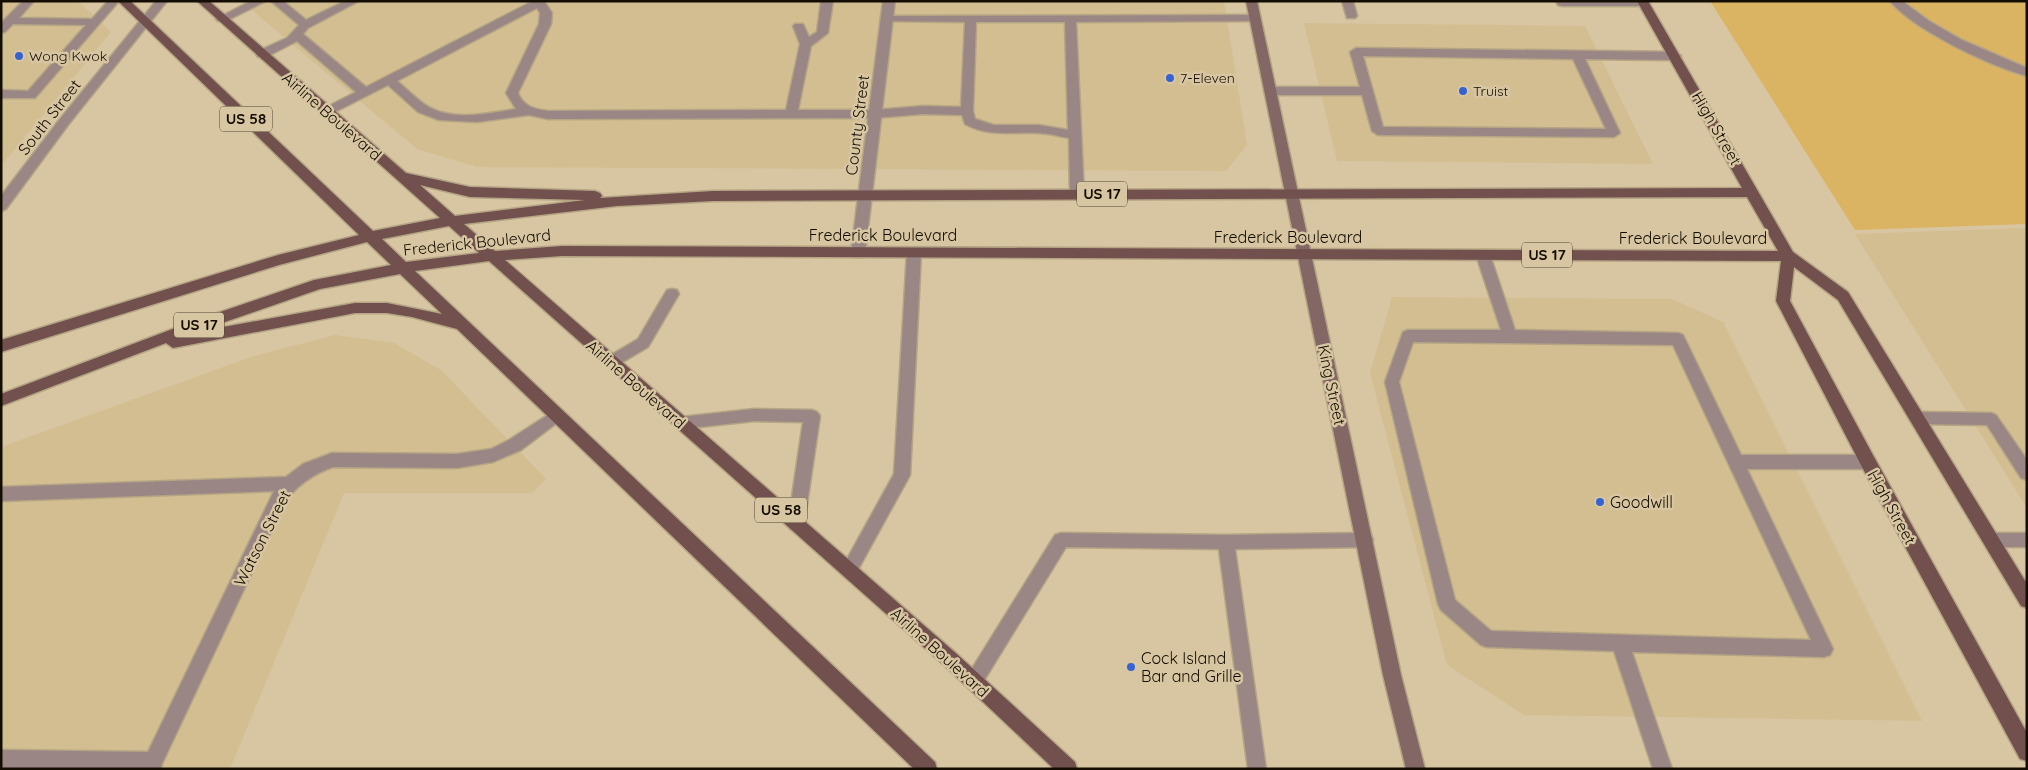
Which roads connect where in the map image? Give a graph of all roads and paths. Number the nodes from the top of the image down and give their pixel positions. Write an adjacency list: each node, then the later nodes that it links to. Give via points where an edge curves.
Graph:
1 (29, 1): 23 (street)
2 (114, 1): 24 (street)
3 (123, 1): 25 (main road, US 58)
4 (162, 1): 25 (street, South Street)
5 (202, 1): 21 (main road, Airline Boulevard / US 58)
6 (261, 1): 21 (street)
7 (276, 1): 26 (street)
8 (354, 1): 26 (street)
9 (827, 1): 30 (street, via 822,33)
10 (889, 1): 22 (street, County Street)
11 (1251, 1): 20 (street, King Street)
12 (1347, 1): 17 (street)
13 (1561, 1): 16 (street)
14 (1895, 1): 34 (street, via 1968,48)
15 (538, 2): 35 (street); 42 (street, via 546,13 545,24 512,93 516,104)
16 (1643, 2): 33 (main road, High Street)
17 (1351, 16)
18 (971, 18): 19 (street); 22 (street); 40 (street)
19 (1070, 18): 20 (street); 45 (street)
20 (1254, 18): 36 (street, King Street)
21 (222, 19): 31 (main road, Airline Boulevard / US 58)
22 (887, 19): 44 (street, County Street)
23 (10, 21): 24 (street); 28 (street)
24 (96, 22): 39 (street, via 31,95)
25 (145, 23): 48 (street, South Street); 55 (main road, US 58)
26 (305, 25): 29 (street)
27 (799, 26): 30 (street)
28 (1, 30)
29 (296, 34): 31 (street, via 291,40); 38 (street)
30 (806, 44): 43 (street)
31 (262, 54): 41 (main road, Airline Boulevard / US 58)
32 (1577, 55): 33 (street); 37 (street, via 1356,52); 37 (street, via 1614,133 1378,131)
33 (1675, 56): 47 (main road, High Street)
34 (2027, 72)
35 (389, 80): 38 (street); 42 (street, via 426,111 438,116 462,119)
36 (1270, 91): 37 (street); 49 (street, King Street)
37 (1367, 91)
38 (365, 93): 41 (street)
39 (1, 94)
40 (967, 111): 44 (street); 45 (street, via 969,121 978,127 1041,129)
41 (328, 112): 46 (main road, Airline Boulevard / US 58)
42 (527, 112): 43 (street, via 548,115)
43 (791, 114): 44 (street)
44 (875, 114): 51 (street, County Street)
45 (1075, 135): 50 (street)
46 (401, 177): 52 (main road, via 470,192); 54 (main road, Airline Boulevard / US 58)
47 (1753, 192): 49 (main road, Frederick Boulevard / US 17); 61 (main road, High Street)
48 (6, 193): 53 (street, South Street)
49 (1291, 193): 50 (main road, Frederick Boulevard / US 17); 58 (street, King Street)
50 (1077, 194): 51 (main road, Frederick Boulevard / US 17)
51 (865, 195): 52 (main road, Frederick Boulevard / US 17); 56 (street, County Street)
52 (657, 199): 54 (main road, Frederick Boulevard / US 17)
53 (1, 206)
54 (452, 221): 55 (main road, Frederick Boulevard / US 17); 60 (main road, Airline Boulevard / US 58)
55 (369, 237): 62 (main road, US 58); 66 (main road, Frederick Boulevard / US 17, via 278,260)
56 (858, 253): 57 (main road, Frederick Boulevard / US 17); 60 (main road, Frederick Boulevard / US 17, via 562,251)
57 (914, 253): 58 (main road, Frederick Boulevard / US 17); 83 (street, via 902,475)
58 (1305, 255): 59 (main road, Frederick Boulevard / US 17); 79 (street, King Street)
59 (1483, 255): 61 (main road, Frederick Boulevard / US 17); 65 (street)
60 (490, 256): 62 (main road, Frederick Boulevard / US 17); 68 (main road, Airline Boulevard / US 58)
61 (1788, 256): 71 (main road, High Street, via 1843,296); 74 (main road, High Street, via 1783,301)
62 (402, 268): 64 (main road, US 58); 67 (main road, Frederick Boulevard / US 17, via 319,284)
63 (672, 294): 68 (street, via 643,343)
64 (462, 325): 67 (main road, via 412,312 356,308); 70 (main road, US 58)
65 (1510, 336): 73 (street, via 1678,339); 85 (street, via 1408,336 1392,382 1447,604 1487,639)
66 (1, 346)
67 (132, 350): 69 (main road, Frederick Boulevard / US 17)
68 (611, 362): 72 (main road, Airline Boulevard / US 58)
69 (1, 400)
70 (557, 415): 76 (street, Watson Street, via 515,445 493,455 457,461 332,460 309,469); 90 (main road, US 58)
71 (1916, 418): 75 (street, via 1991,418); 80 (main road, High Street)
72 (681, 423): 78 (main road, Airline Boulevard / US 58); 78 (street, via 754,415 812,416)
73 (1736, 462): 74 (street); 85 (street, via 1824,649)
74 (1868, 462): 87 (main road, High Street)
75 (2027, 474)
76 (289, 484): 77 (street); 89 (street, Watson Street, via 280,496)
77 (1, 494)
78 (796, 524): 83 (main road, Airline Boulevard / US 58)
79 (1365, 540): 82 (street); 93 (street, King Street, via 1392,675)
80 (1990, 540): 81 (street); 84 (main road, High Street)
81 (2027, 540)
82 (1226, 542): 86 (street, via 1062,540); 92 (street)
83 (849, 570): 86 (main road, Airline Boulevard / US 58)
84 (2027, 600)
85 (1621, 645): 94 (street)
86 (974, 681): 91 (main road, Airline Boulevard / US 58)
87 (2027, 752)
88 (1, 760): 89 (street)
89 (152, 765)
90 (928, 769)
91 (1068, 769)
92 (1257, 769)
93 (1416, 769)
94 (1663, 769)

